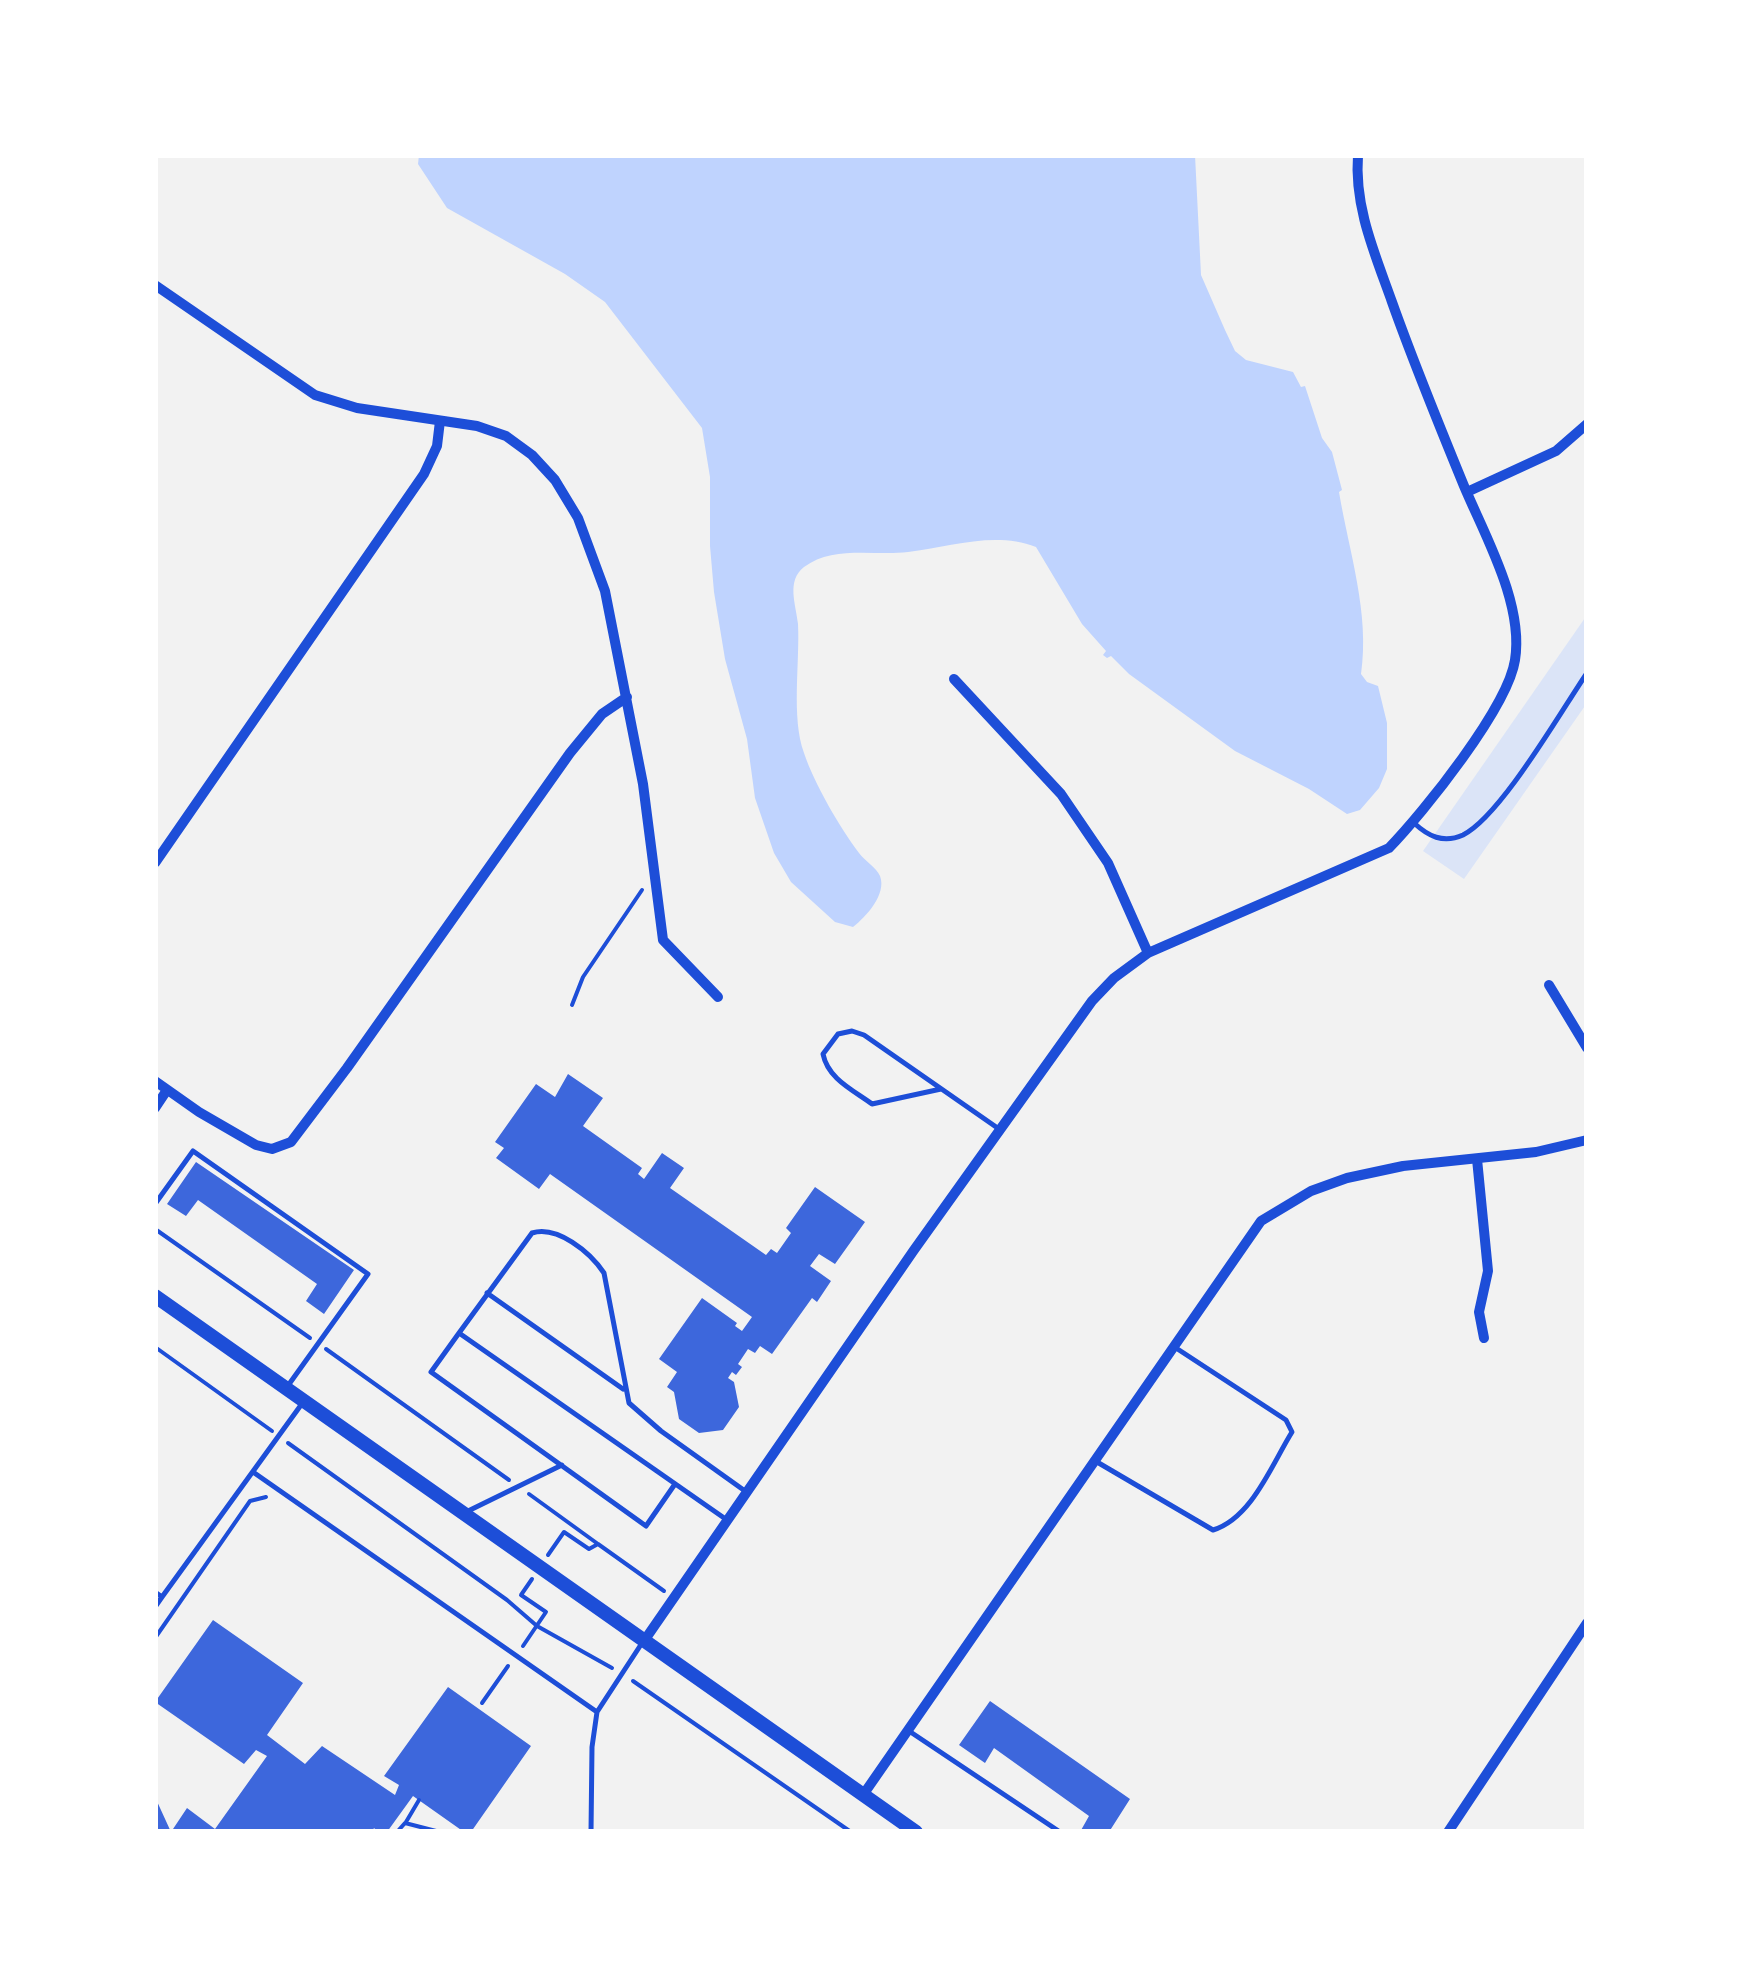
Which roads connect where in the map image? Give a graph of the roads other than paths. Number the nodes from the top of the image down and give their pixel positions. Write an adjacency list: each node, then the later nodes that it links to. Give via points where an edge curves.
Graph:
1 (1358, 155): 5 (street, via 1363,220)
2 (155, 285): 3 (street, via 314,395)
3 (440, 421): 8 (street, via 506,436 555,480 578,518 605,592); 10 (street, via 438,446 424,474)
4 (1587, 424): 5 (street, via 1556,451)
5 (1467, 492): 9 (street, via 1496,554 1515,619 1515,663 1486,721)
6 (1587, 673): 9 (lane, via 1510,786 1466,834 1428,836)
7 (954, 680): 11 (street, via 1061,794 1108,863)
8 (626, 697): 13 (street, via 663,940); 17 (street, via 570,753 291,1142 256,1146)
9 (1414, 822): 11 (street, via 1376,856)
10 (155, 863)
11 (1148, 953): 19 (street, via 1092,1001)
12 (1548, 985): 14 (street)
13 (718, 997)
14 (1587, 1048)
15 (155, 1082): 17 (street)
16 (941, 1089): 16 (lane, via 852,1031 838,1034 823,1054 832,1076 872,1104); 19 (lane)
17 (167, 1090): 18 (street)
18 (155, 1108)
19 (999, 1130): 35 (street)
20 (1587, 1140): 21 (street)
21 (1477, 1159): 26 (street, via 1488,1272 1479,1312); 27 (street, via 1347,1178 1261,1221)
22 (155, 1204): 28 (lane, via 192,1150 368,1274)
23 (487, 1294): 25 (lane); 29 (lane); 29 (lane, via 532,1233 545,1229 575,1246 604,1273)
24 (155, 1296): 28 (main road)
25 (460, 1333): 32 (lane, via 432,1372); 34 (lane)
26 (1484, 1338)
27 (1173, 1346): 31 (street); 31 (lane, via 1286,1420 1292,1432 1244,1510 1213,1530)
28 (286, 1390): 30 (main road)
29 (626, 1390): 35 (lane, via 639,1414)
30 (304, 1402): 33 (lane); 36 (main road)
31 (1094, 1461): 44 (street)
32 (562, 1465): 34 (lane, via 646,1526); 36 (lane)
33 (253, 1472): 39 (lane); 43 (lane)
34 (676, 1484): 37 (lane)
35 (746, 1492): 37 (street)
36 (462, 1514): 42 (main road)
37 (727, 1520): 42 (street)
38 (155, 1592): 39 (lane)
39 (162, 1596): 40 (lane)
40 (155, 1607)
41 (1587, 1623): 49 (street)
42 (644, 1641): 43 (lane); 45 (main road)
43 (596, 1712): 46 (lane)
44 (908, 1730): 45 (street); 48 (lane)
45 (863, 1795): 47 (main road)
46 (591, 1832)
47 (916, 1832)
48 (1060, 1832)
49 (1450, 1832)

